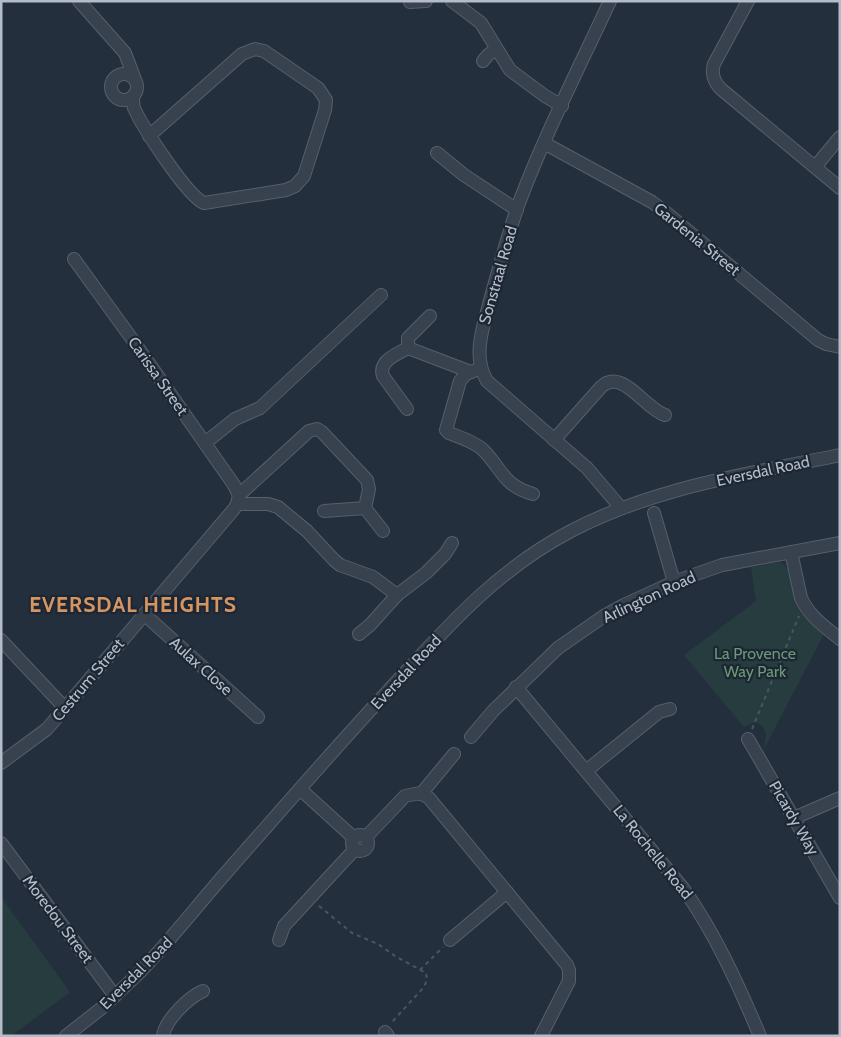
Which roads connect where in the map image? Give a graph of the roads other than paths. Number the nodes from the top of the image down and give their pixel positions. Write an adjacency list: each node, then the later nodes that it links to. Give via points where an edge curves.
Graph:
1 (79, 1): 8 (street)
2 (426, 1): 6 (street)
3 (452, 1): 7 (street, via 477,18)
4 (610, 1): 13 (street, Sonstraal Road)
5 (748, 1): 18 (street, via 714,64 715,82)
6 (410, 2)
7 (496, 49): 9 (street); 13 (street, via 510,70)
8 (124, 54): 10 (street, via 125,68); 11 (street)
9 (484, 61)
10 (118, 74): 11 (street); 12 (street, via 111,81 113,95 121,100)
11 (134, 77): 12 (street, via 137,90)
12 (133, 96): 14 (street, via 134,106)
13 (562, 106): 16 (street, Sonstraal Road)
14 (149, 136): 14 (street, via 193,196 204,203 286,190 296,186 304,176 326,100 318,88 264,51 255,49 242,54)
15 (840, 137): 18 (street)
16 (544, 143): 20 (street, Sonstraal Road); 24 (street, Gardenia Street, via 652,202 818,340)
17 (436, 153): 20 (street)
18 (815, 167): 19 (street)
19 (840, 188)
20 (516, 210): 26 (street, Sonstraal Road, via 480,338)
21 (74, 259): 30 (street, Carissa Street)
22 (381, 295): 30 (street, via 260,408 235,419)
23 (430, 316): 25 (street, via 410,335)
24 (840, 347)
25 (408, 348): 26 (street); 27 (street, via 385,362 382,371)
26 (476, 370): 29 (street); 32 (street, via 460,381 447,431 483,450 508,481)
27 (407, 409)
28 (665, 415): 29 (street, via 653,409 625,384 608,381)
29 (554, 440): 35 (street, via 591,472)
30 (205, 443): 33 (street, Carissa Street, via 234,485)
31 (840, 455): 35 (street, Eversdal Road, via 676,490)
32 (533, 494)
33 (238, 500): 34 (street, Cestrum Street, via 309,431 316,429 366,480 369,492); 43 (street, via 278,507 307,531 334,560 373,577); 44 (street, Cestrum Street)
34 (365, 508): 36 (street); 38 (street)
35 (622, 508): 57 (street, Eversdal Road, via 552,542 481,593)
36 (324, 511)
37 (654, 513): 42 (street)
38 (383, 531)
39 (452, 543): 43 (street, via 426,573)
40 (840, 543): 41 (street, Arlington Road)
41 (791, 552): 42 (street, Arlington Road, via 722,565); 46 (street, via 800,598 809,612)
42 (674, 582): 48 (street, Arlington Road, via 624,605 577,634)
43 (397, 595): 45 (street)
44 (144, 614): 49 (street, Cestrum Street); 51 (street, Aulax Close)
45 (359, 634)
46 (840, 640)
47 (4, 648): 49 (street)
48 (516, 688): 52 (street, Arlington Road); 56 (street, La Rochelle Road)
49 (64, 707): 55 (street, Cestrum Street, via 47,729)
50 (670, 708): 56 (street, via 659,712)
51 (258, 717)
52 (471, 737)
53 (748, 739): 60 (street, Picardy Way)
54 (454, 754): 58 (street)
55 (1, 763)
56 (586, 771): 72 (street, La Rochelle Road, via 704,918)
57 (300, 789): 61 (street); 68 (street, Eversdal Road, via 178,930)
58 (422, 794): 61 (street, via 401,798); 63 (street, via 429,798)
59 (840, 798): 60 (street)
60 (794, 818): 64 (street, Picardy Way)
61 (358, 841): 65 (street, via 284,926)
62 (1, 843): 68 (street, Moredou Street)
63 (507, 892): 66 (street); 71 (street, via 569,970 566,989)
64 (840, 898)
65 (279, 940)
66 (450, 940)
67 (203, 992): 70 (street, via 194,995 174,1015)
68 (115, 996): 69 (street, Eversdal Road)
69 (66, 1036)
70 (163, 1036)
71 (541, 1036)
72 (760, 1036)

